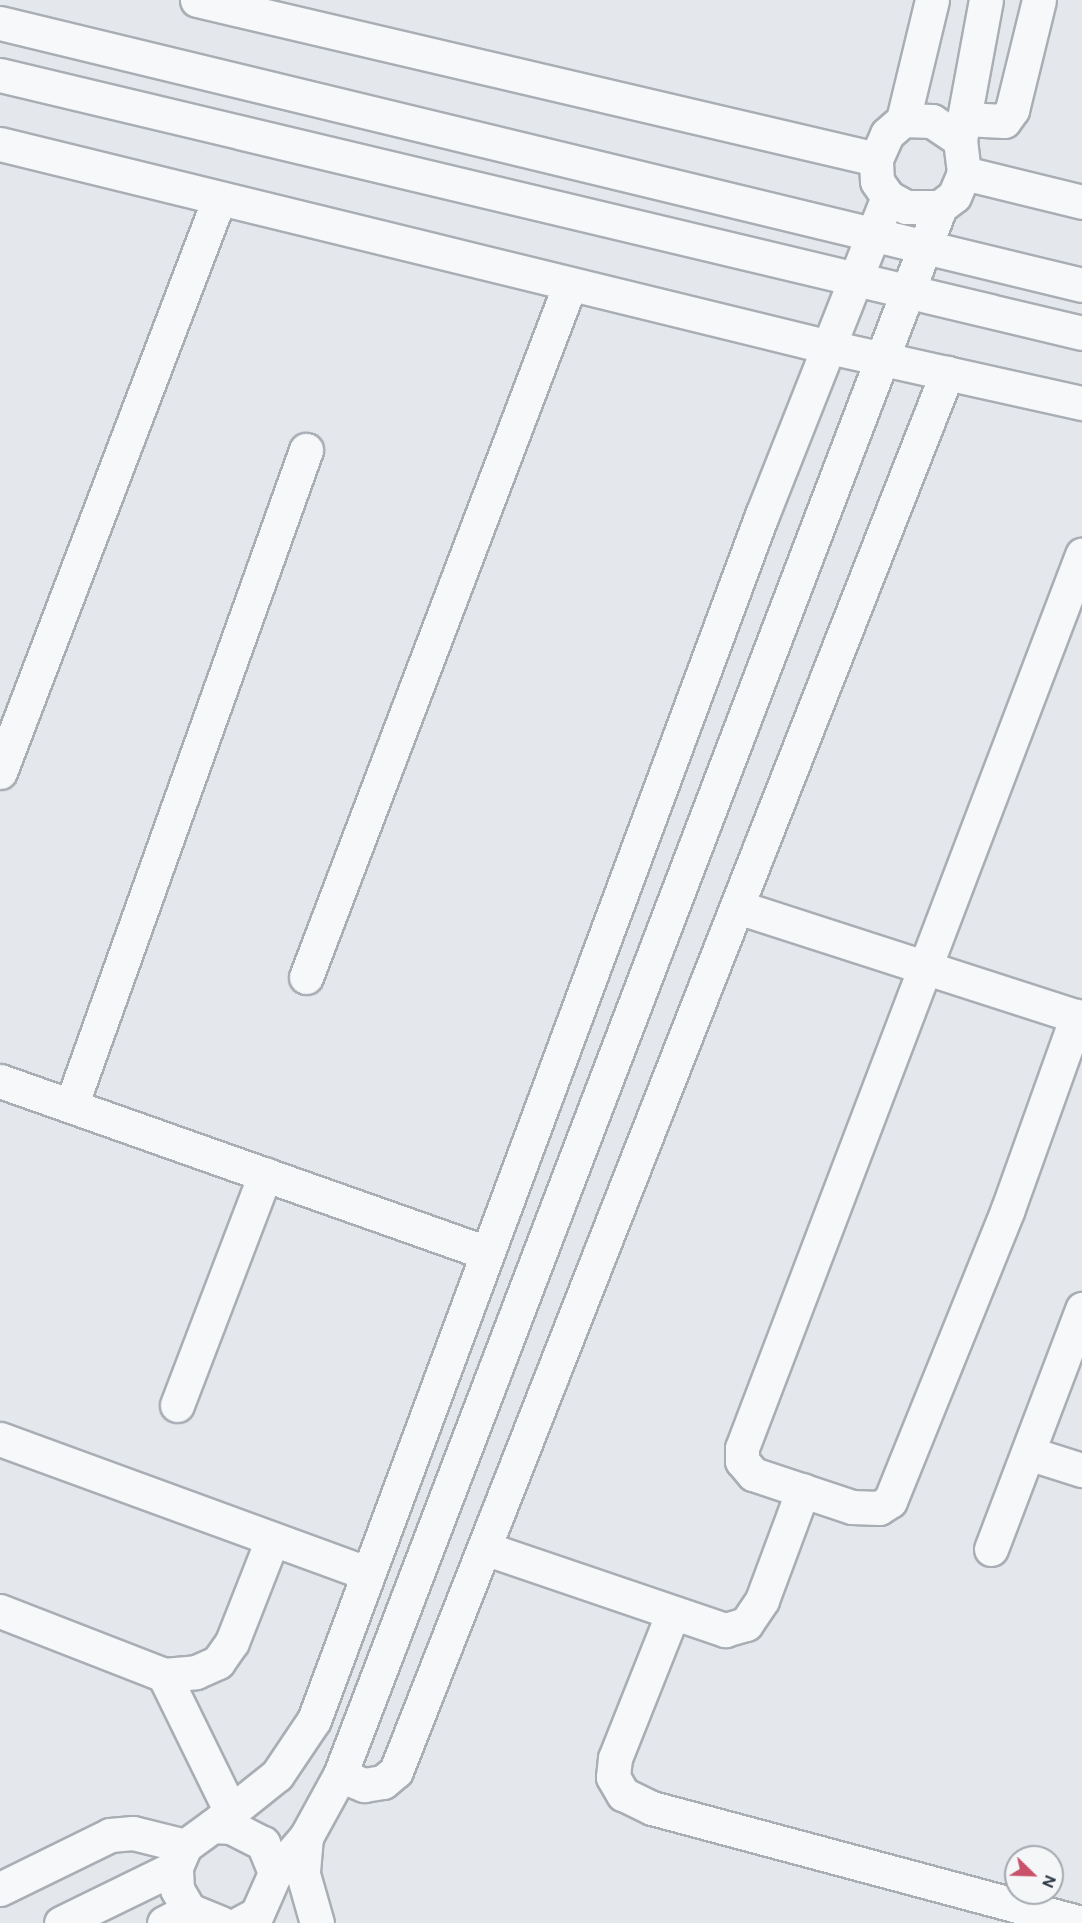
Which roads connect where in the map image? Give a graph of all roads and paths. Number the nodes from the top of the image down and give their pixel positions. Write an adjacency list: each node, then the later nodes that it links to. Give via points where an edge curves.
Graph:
1 (197, 0): 10 (street)
2 (932, 0): 7 (street)
3 (986, 0): 8 (street)
4 (1039, 0): 8 (street, via 1012,110 1004,121)
5 (0, 23): 16 (street)
6 (0, 75): 18 (street)
7 (903, 120): 8 (street, via 932,121); 10 (street, via 887,134)
8 (962, 130): 11 (street)
9 (0, 144): 13 (street)
10 (876, 159): 12 (street, via 877,181)
11 (964, 173): 14 (street); 15 (street, via 954,196)
12 (888, 197): 15 (street, via 906,207); 16 (street)
13 (219, 199): 20 (street); 29 (street)
14 (1082, 202)
15 (940, 207): 17 (street)
16 (871, 237): 17 (street); 18 (street)
17 (926, 250): 19 (street); 21 (street)
18 (854, 281): 21 (street); 23 (street)
19 (1082, 285)
20 (569, 287): 23 (street); 32 (street)
21 (911, 294): 22 (street); 24 (street)
22 (1082, 333)
23 (829, 347): 24 (street); 37 (street)
24 (885, 361): 25 (street); 51 (street)
25 (947, 373): 26 (street); 30 (street)
26 (1082, 403)
27 (306, 450): 35 (street)
28 (1082, 555): 31 (street)
29 (0, 772)
30 (738, 907): 31 (street); 45 (street)
31 (922, 970): 33 (street); 43 (street, via 742,1448 742,1461 753,1474)
32 (306, 977)
33 (1080, 1017): 43 (street, via 890,1501 866,1509)
34 (0, 1081): 35 (street)
35 (71, 1106): 36 (street)
36 (265, 1174): 37 (street); 39 (street)
37 (488, 1253): 47 (street)
38 (1082, 1309): 41 (street)
39 (177, 1405)
40 (0, 1439): 44 (street)
41 (1028, 1453): 42 (street); 46 (street)
42 (1082, 1470)
43 (803, 1490): 49 (street, via 762,1600 746,1624 724,1630)
44 (272, 1540): 47 (street); 50 (street, via 232,1642 218,1662 196,1672)
45 (484, 1548): 49 (street); 51 (street, via 396,1771 382,1782 364,1785)
46 (991, 1549)
47 (367, 1573): 52 (street, via 314,1720 277,1775)
48 (0, 1611): 50 (street)
49 (672, 1615): 60 (street, via 615,1758 613,1777 623,1794 652,1808)
50 (164, 1675): 52 (street)
51 (340, 1775): 53 (street)
52 (222, 1819): 54 (street); 55 (street, via 263,1843)
53 (306, 1837): 55 (street); 59 (street, via 303,1874)
54 (180, 1856): 56 (street, via 133,1833 110,1835); 57 (street, via 177,1889); 58 (street)
55 (275, 1873): 57 (street)
56 (0, 1889)
57 (221, 1920)
58 (61, 1923)
59 (317, 1923)
60 (1080, 1923)

